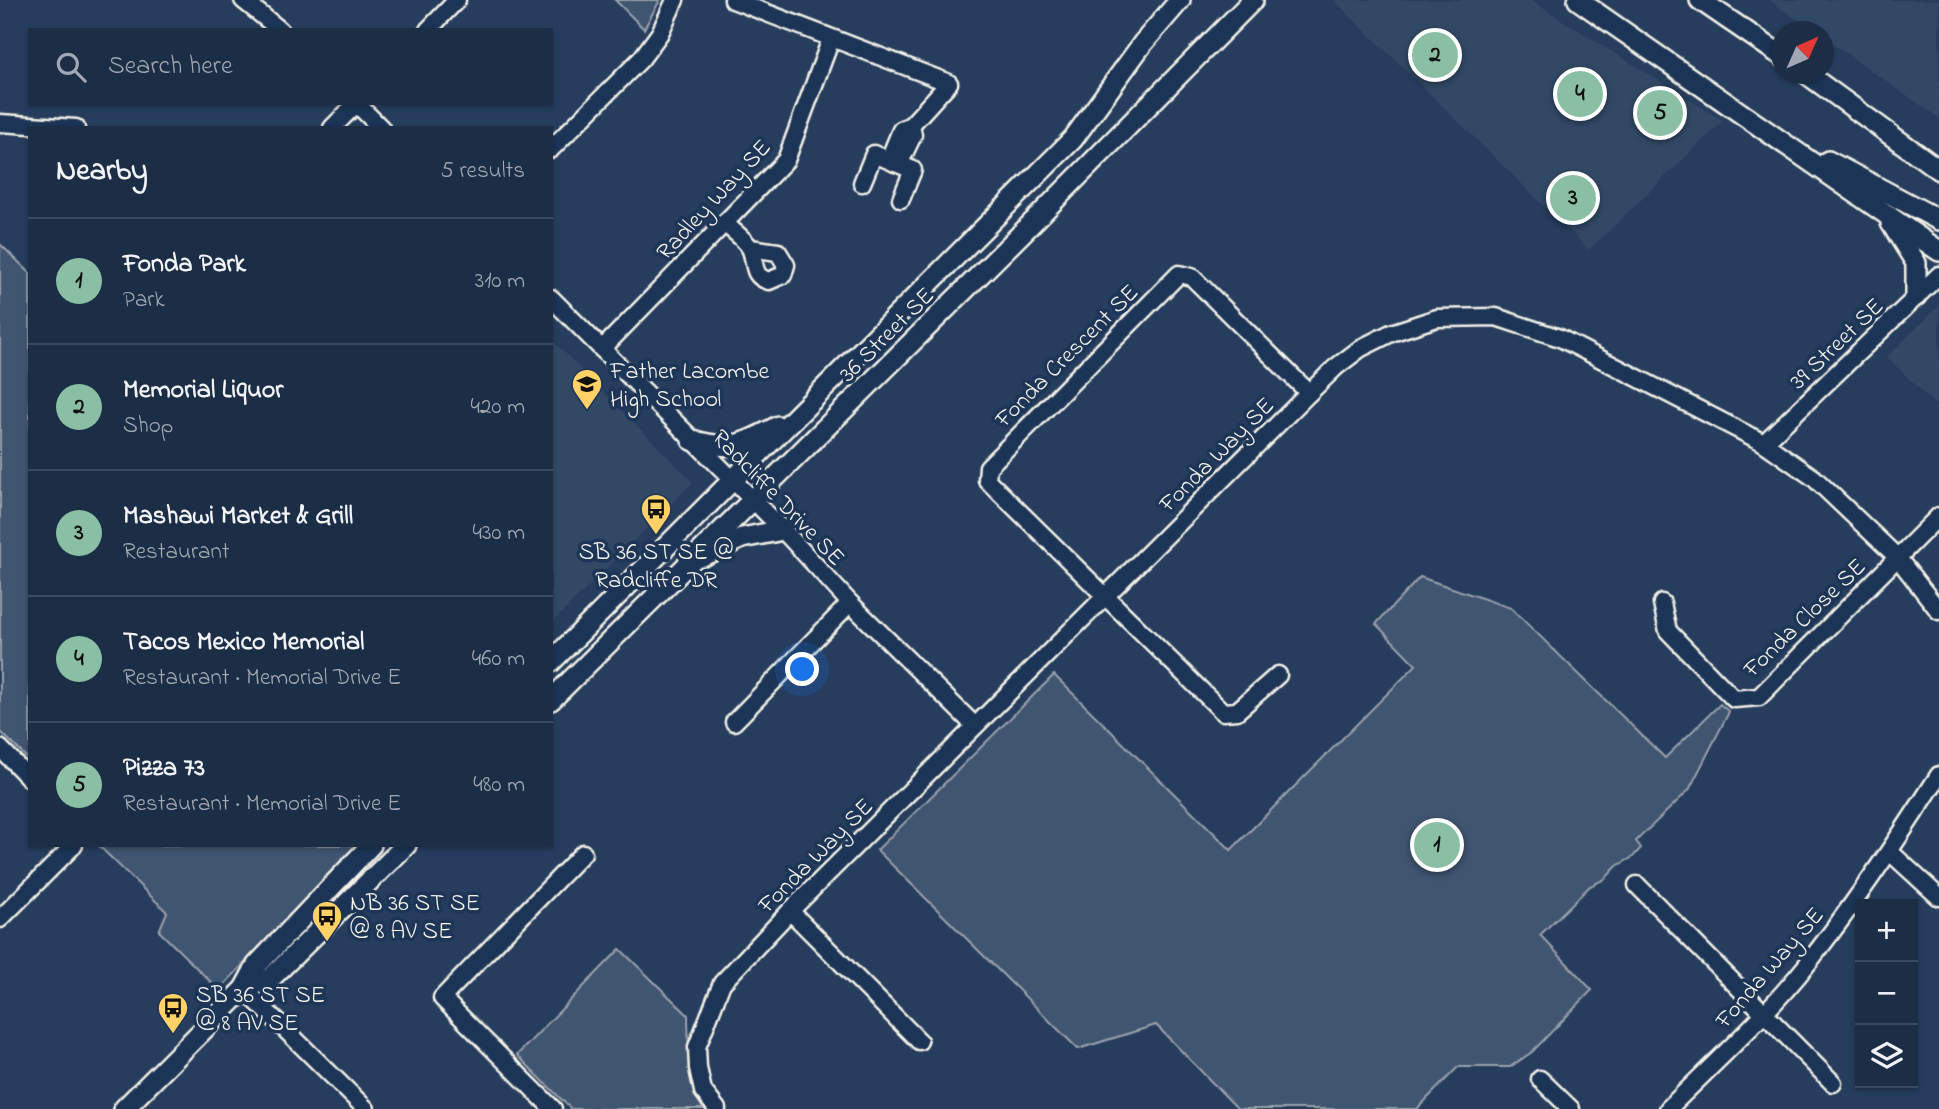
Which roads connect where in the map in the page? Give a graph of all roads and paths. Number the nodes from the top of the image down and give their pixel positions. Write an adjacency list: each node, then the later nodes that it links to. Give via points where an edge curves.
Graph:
1 (243, 0): 9 (street)
2 (457, 0): 10 (street)
3 (675, 0): 21 (street, via 641,59)
4 (733, 0): 11 (street)
5 (1180, 0): 36 (main road, 36 Street SE, via 1073,139)
6 (1253, 0): 40 (main road, 36 Street SE)
7 (1578, 0): 16 (main road)
8 (1700, 0): 12 (main road)
9 (278, 28)
10 (430, 28)
11 (831, 39): 22 (street, via 949,83 911,125 913,135); 28 (street, Radley Way SE, via 786,160)
12 (1771, 48)
13 (1821, 84): 23 (main road)
14 (355, 105): 19 (street)
15 (359, 105): 20 (street)
16 (1753, 121): 26 (main road); 27 (main road)
17 (0, 123): 18 (street)
18 (38, 126)
19 (334, 126)
20 (379, 126)
21 (553, 147)
22 (896, 161): 24 (street, via 874,154); 25 (street, via 913,170)
23 (1939, 170)
24 (862, 183)
25 (901, 199)
26 (1885, 214): 30 (main road); 32 (main road, via 1916,263)
27 (1939, 219)
28 (724, 223): 29 (street); 34 (street, Radley Way SE)
29 (750, 248)
30 (1939, 251)
31 (1939, 275): 32 (street, 39 Street SE)
32 (1916, 296): 38 (street, 39 Street SE)
33 (553, 300): 34 (street, Radcliffe Drive SE)
34 (602, 349): 37 (street, Radcliffe Drive SE)
35 (1309, 393): 38 (street, Fonda Way SE, via 1361,348 1391,333 1437,318 1496,317 1560,338); 45 (street, Fonda Way SE); 45 (street, Fonda Crescent SE, via 1192,277 1178,274 988,467 987,480)
36 (798, 416): 37 (main road, via 735,447); 39 (main road, 36 Street SE)
37 (692, 440): 39 (street, Radcliffe Drive SE)
38 (1764, 443): 43 (street, Fonda Way SE, via 1814,478)
39 (733, 481): 40 (street, Radcliffe Drive SE); 49 (main road, 36 Street SE)
40 (752, 500): 42 (street, Radcliffe Drive SE); 44 (main road, 36 Street SE)
41 (1939, 516): 43 (street)
42 (783, 530): 44 (main road, via 742,538); 46 (street, Radcliffe Drive SE)
43 (1897, 557): 47 (street, Fonda Close SE, via 1759,697 1734,699 1668,631); 48 (street, Fonda Way SE)
44 (691, 561): 51 (main road, 36 Street SE)
45 (1106, 596): 50 (street, via 1223,712 1237,711); 53 (street, Fonda Way SE)
46 (850, 603): 52 (street); 53 (street, Radcliffe Drive SE)
47 (1662, 603)
48 (1939, 611)
49 (553, 660)
50 (1278, 675)
51 (553, 698)
52 (734, 722)
53 (975, 726): 64 (street, Fonda Way SE)
54 (0, 748): 56 (street)
55 (1939, 775): 60 (street, Fonda Way SE)
56 (28, 777)
57 (72, 847): 65 (street)
58 (368, 847): 66 (main road, via 257,965)
59 (404, 847): 66 (main road, via 271,978)
60 (1889, 852): 63 (street); 67 (street, Fonda Way SE, via 1804,968)
61 (583, 853): 73 (street, via 442,998)
62 (1637, 885): 67 (street)
63 (1939, 897)
64 (790, 911): 68 (street); 74 (street, Fonda Way SE, via 722,983 697,1047 703,1091)
65 (0, 919)
66 (244, 989): 71 (main road); 72 (street)
67 (1763, 1014): 70 (street); 76 (street, Fonda Way SE)
68 (919, 1041)
69 (1540, 1079): 75 (street)
70 (1833, 1083)
71 (124, 1109)
72 (366, 1109)
73 (553, 1109)
74 (717, 1109)
75 (1571, 1109)
76 (1668, 1109)

